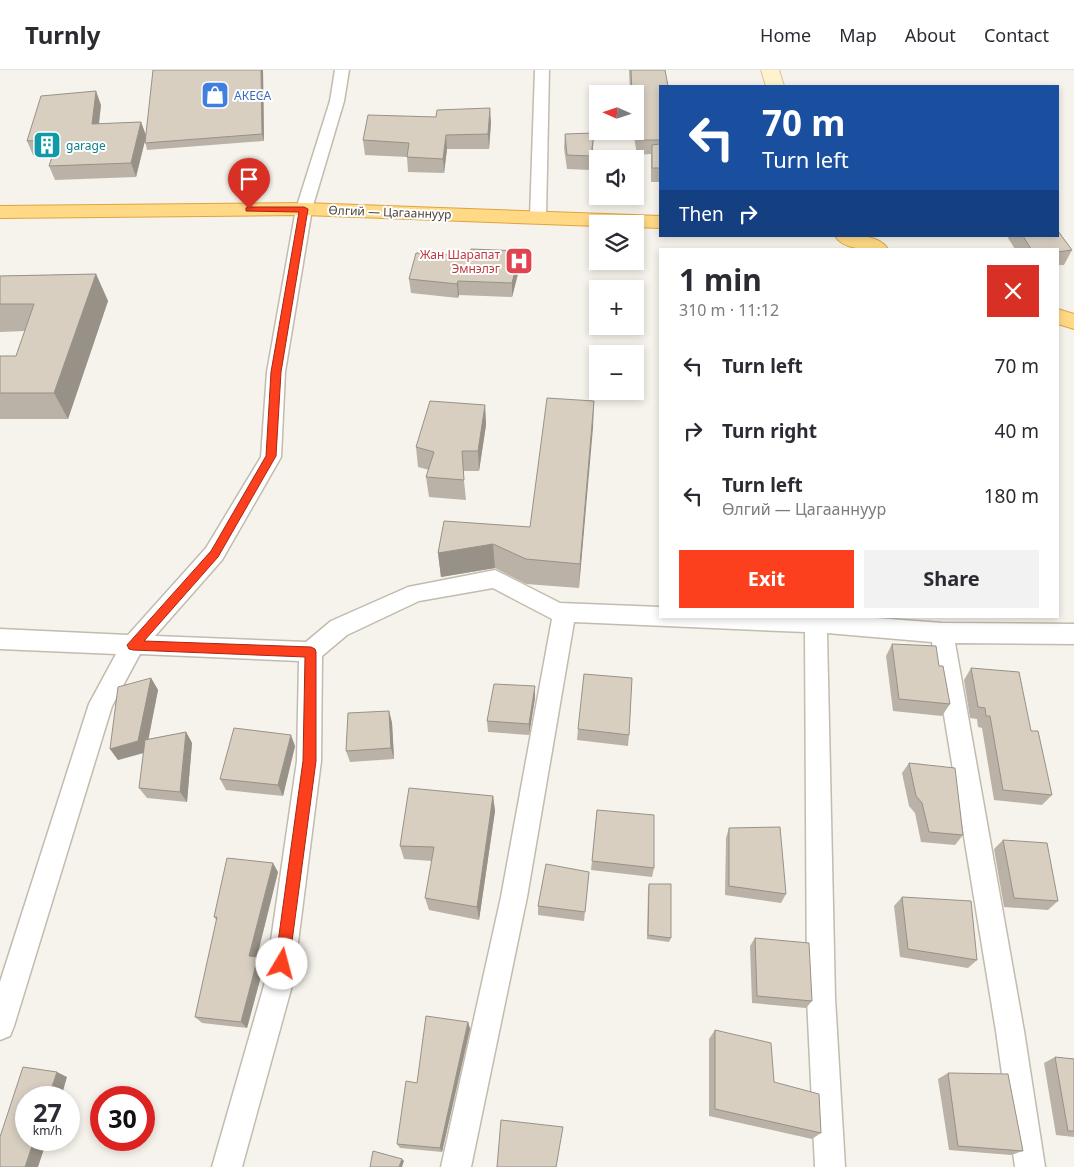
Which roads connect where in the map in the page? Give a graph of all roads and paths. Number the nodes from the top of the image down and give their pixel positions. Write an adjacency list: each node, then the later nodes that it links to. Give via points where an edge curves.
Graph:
1 (342, 70): 5 (street, via 337,101)
2 (542, 70): 7 (street)
3 (770, 70): 4 (main road)
4 (775, 85)
5 (304, 209): 6 (highway, Өлгий — Цагааннуур); 7 (highway, Өлгий — Цагааннуур); 20 (street, via 276,372 271,456 214,554)
6 (0, 212)
7 (538, 218): 8 (highway, Өлгий — Цагааннуур)
8 (659, 222)
9 (848, 237): 10 (highway)
10 (875, 248)
11 (1059, 316): 12 (highway)
12 (1074, 322)
13 (564, 612): 14 (street); 21 (street, via 558,612 494,578 416,593 339,628); 24 (street, via 514,897)
14 (659, 616)
15 (701, 618): 16 (street)
16 (816, 623): 17 (street); 25 (street, via 821,998)
17 (942, 633): 18 (street); 26 (street)
18 (1074, 634)
19 (0, 639): 20 (street)
20 (133, 645): 21 (street); 22 (street, via 101,704)
21 (311, 652): 23 (street, via 309,761 279,982)
22 (0, 1026)
23 (227, 1167)
24 (456, 1167)
25 (830, 1167)
26 (1030, 1167)

